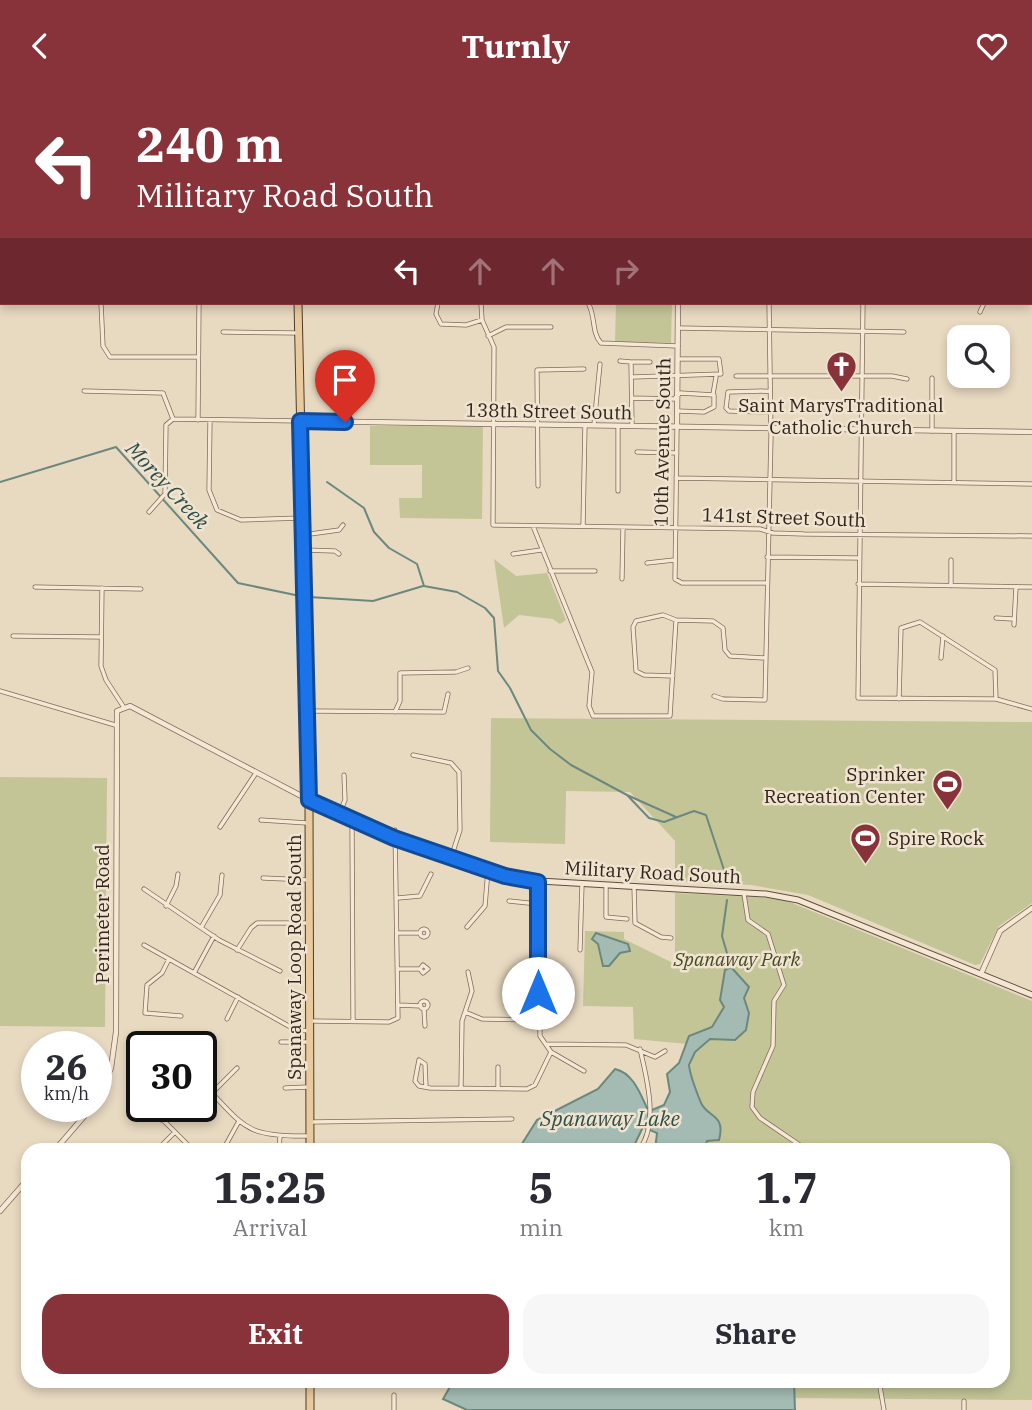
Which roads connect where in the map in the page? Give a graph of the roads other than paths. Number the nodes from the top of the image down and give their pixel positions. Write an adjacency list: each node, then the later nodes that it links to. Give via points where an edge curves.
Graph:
1 (101, 305): 22 (street, via 105,352 113,358)
2 (199, 305): 22 (street)
3 (298, 305): 19 (main road, Spanaway Loop Road South)
4 (438, 305): 12 (street, via 439,321 459,325)
5 (481, 305): 12 (street)
6 (589, 305): 21 (street, via 600,342)
7 (678, 305): 14 (street, 10th Avenue South)
8 (769, 305): 15 (street)
9 (863, 305): 16 (street)
10 (983, 305): 11 (street)
11 (980, 312)
12 (482, 320): 20 (street)
13 (551, 327): 20 (street, via 506,327)
14 (678, 328): 15 (street); 21 (street, 10th Avenue South)
15 (769, 329): 16 (street); 32 (street)
16 (863, 330): 18 (street); 34 (street)
17 (223, 332): 19 (street)
18 (904, 332)
19 (298, 333): 47 (main road, Spanaway Loop Road South)
20 (488, 336): 48 (street, via 494,347)
21 (678, 346): 23 (street, 10th Avenue South)
22 (198, 357): 45 (street)
23 (678, 359): 29 (street, 10th Avenue South); 30 (street, via 719,359)
24 (620, 361): 25 (street)
25 (631, 362): 26 (street); 33 (street)
26 (650, 362)
27 (600, 364): 51 (street)
28 (584, 369): 49 (street, via 538,369)
29 (678, 376): 30 (street); 33 (street); 40 (street, 10th Avenue South)
30 (718, 376): 39 (street)
31 (736, 376): 32 (street)
32 (769, 376): 34 (street); 38 (street)
33 (632, 377): 41 (street)
34 (862, 377): 36 (street); 56 (street)
35 (932, 378): 57 (street)
36 (907, 379)
37 (84, 391): 44 (street, via 163,393)
38 (769, 391): 43 (street); 43 (street, via 728,392 726,408)
39 (713, 394): 40 (street); 42 (street, via 714,407 709,411)
40 (677, 395): 41 (street, via 674,399); 42 (street, 10th Avenue South)
41 (632, 398): 53 (street)
42 (677, 411): 54 (street, 10th Avenue South)
43 (769, 412): 55 (street)
44 (173, 419): 45 (street, 138th Street South); 69 (street, via 166,425 165,494)
45 (198, 419): 46 (street, 138th Street South)
46 (210, 420): 47 (street, 138th Street South); 70 (street, via 209,491 219,512 241,520)
47 (300, 421): 48 (street, 138th Street South); 70 (main road, Spanaway Loop Road South)
48 (493, 424): 49 (street, 138th Street South); 72 (street, 141st Street South, via 493,525)
49 (535, 425): 50 (street, 138th Street South); 67 (street)
50 (585, 425): 51 (street, 138th Street South); 73 (street)
51 (594, 425): 52 (street, 138th Street South)
52 (618, 426): 53 (street, 138th Street South); 68 (street)
53 (632, 426): 54 (street, 138th Street South)
54 (677, 427): 55 (street, 138th Street South); 61 (street, 10th Avenue South)
55 (770, 428): 56 (street, 138th Street South); 63 (street)
56 (861, 430): 57 (street, 138th Street South); 64 (street)
57 (932, 431): 58 (street, 138th Street South)
58 (954, 431): 59 (street, 138th Street South); 65 (street)
59 (1032, 432)
60 (637, 452): 61 (street)
61 (677, 453): 62 (street, 10th Avenue South)
62 (676, 478): 63 (street); 75 (street, 10th Avenue South)
63 (769, 480): 64 (street); 76 (street)
64 (861, 482): 65 (street); 77 (street)
65 (954, 482): 66 (street)
66 (1032, 484)
67 (538, 486)
68 (618, 491)
69 (149, 512)
70 (303, 518): 78 (main road, Spanaway Loop Road South)
71 (342, 525): 78 (street, via 339,530)
72 (533, 526): 73 (street, 141st Street South); 81 (street)
73 (583, 526): 74 (street, 141st Street South)
74 (623, 527): 75 (street, 141st Street South); 91 (street)
75 (676, 528): 76 (street, 141st Street South); 86 (street, 10th Avenue South)
76 (768, 531): 77 (street, 141st Street South); 84 (street)
77 (860, 534): 79 (street, 141st Street South); 85 (street)
78 (303, 535): 80 (main road, Spanaway Loop Road South)
79 (1032, 536)
80 (304, 550): 82 (street); 118 (main road, Spanaway Loop Road South)
81 (541, 550): 83 (street); 89 (street)
82 (339, 554)
83 (513, 554)
84 (767, 557): 85 (street); 92 (street)
85 (859, 558): 93 (street)
86 (674, 560): 88 (street); 92 (street, 10th Avenue South, via 676,580)
87 (951, 560): 94 (street)
88 (647, 563)
89 (550, 571): 90 (street); 110 (street, via 591,670 592,715 670,716)
90 (595, 571)
91 (622, 579)
92 (767, 583): 107 (street)
93 (859, 584): 94 (street); 114 (street, via 858,698)
94 (951, 586): 96 (street)
95 (35, 587): 98 (street)
96 (1016, 587): 97 (street); 101 (street)
97 (1032, 587)
98 (102, 588): 99 (street); 106 (street)
99 (141, 589)
100 (996, 618): 101 (street)
101 (1013, 619): 103 (street)
102 (676, 620): 107 (street, via 716,621 723,628 727,654); 110 (street); 110 (street, via 663,615 634,623 637,672)
103 (1014, 625)
104 (13, 636): 106 (street)
105 (943, 636): 108 (street); 114 (street, via 920,622 903,625); 115 (street, via 995,670)
106 (102, 637): 116 (street, via 103,673)
107 (766, 658): 113 (street, via 765,700)
108 (941, 658)
109 (468, 668): 119 (street, via 400,673 400,703)
110 (673, 676)
111 (0, 691): 120 (street)
112 (448, 694): 119 (street, via 446,711)
113 (714, 696)
114 (899, 699): 115 (street)
115 (996, 699): 117 (street)
116 (124, 706): 120 (street, Perimeter Road, via 117,711); 122 (street, Military Road South)
117 (1032, 709)
118 (308, 711): 119 (street); 124 (main road, Spanaway Loop Road South)
119 (393, 713)
120 (116, 725): 185 (street, Perimeter Road, via 116,1039)
121 (413, 755): 132 (street, via 451,763 459,772 460,830)
122 (256, 772): 124 (street, Military Road South); 129 (street)
123 (344, 775): 125 (street, via 345,800)
124 (309, 800): 125 (main road, Military Road South); 128 (main road, Spanaway Loop Road South)
125 (339, 814): 127 (main road, Military Road South)
126 (261, 820): 128 (street)
127 (352, 821): 131 (main road, Military Road South); 174 (street)
128 (310, 823): 138 (main road, Spanaway Loop Road South)
129 (220, 827)
130 (395, 830): 131 (street)
131 (394, 838): 132 (main road, Military Road South); 145 (street)
132 (451, 858): 133 (main road, Military Road South)
133 (488, 870): 139 (main road, Military Road South); 153 (street, via 485,906)
134 (178, 874): 148 (street)
135 (431, 874): 145 (street, via 420,896)
136 (222, 875): 152 (street, via 220,895)
137 (263, 878): 138 (street)
138 (310, 880): 151 (main road, Spanaway Loop Road South)
139 (538, 882): 140 (main road, Military Road South); 147 (street)
140 (582, 884): 141 (main road, Military Road South); 160 (street)
141 (606, 885): 142 (main road, Military Road South); 150 (street, via 606,917)
142 (635, 886): 144 (main road, Military Road South); 157 (street, via 635,923 661,937)
143 (144, 889): 148 (street)
144 (744, 893): 167 (main road, Military Road South, via 806,902); 211 (street, via 748,920 768,934 784,985 774,1001 773,1046 753,1092 752,1107 760,1118)
145 (398, 898): 154 (street)
146 (509, 901): 147 (street)
147 (538, 904): 175 (street)
148 (166, 906): 152 (street)
149 (1030, 911): 167 (street, via 1000,931)
150 (627, 919)
151 (310, 923): 159 (street, via 257,923); 176 (main road, Spanaway Loop Road South)
152 (202, 926): 156 (street)
153 (467, 927)
154 (398, 933): 155 (street); 162 (street)
155 (419, 933)
156 (214, 936): 159 (street); 166 (street)
157 (671, 937)
158 (144, 945): 161 (street)
159 (237, 950): 164 (street)
160 (580, 950)
161 (169, 959): 166 (street); 172 (street, via 146,988 146,1015)
162 (399, 969): 163 (street); 170 (street)
163 (420, 969)
164 (279, 971)
165 (468, 972): 171 (street, via 472,991)
166 (194, 973): 169 (street)
167 (981, 974): 168 (main road, Military Road South)
168 (1032, 995)
169 (238, 997): 173 (street); 178 (street, via 294,1029)
170 (399, 1005): 174 (street, via 396,1020); 177 (street, via 422,1007)
171 (464, 1012): 175 (street, via 482,1019); 193 (street)
172 (181, 1016)
173 (227, 1019)
174 (353, 1020): 176 (street)
175 (538, 1020): 181 (street)
176 (310, 1021): 178 (main road, Spanaway Loop Road South)
177 (425, 1026)
178 (310, 1031): 180 (main road, Spanaway Loop Road South)
179 (281, 1042): 180 (street)
180 (310, 1042): 189 (main road, Spanaway Loop Road South)
181 (544, 1044): 182 (street); 184 (street)
182 (640, 1049): 183 (street, via 655,1057); 210 (street, via 649,1100)
183 (665, 1051)
184 (551, 1052): 188 (street); 194 (street, via 532,1087)
185 (112, 1062)
186 (498, 1067): 194 (street)
187 (237, 1068): 191 (street)
188 (584, 1071)
189 (310, 1087): 192 (street); 200 (main road, Spanaway Loop Road South)
190 (426, 1087): 190 (street, via 425,1064 421,1060 416,1065 418,1086); 193 (street)
191 (217, 1088)
192 (285, 1088)
193 (461, 1088): 194 (street)
194 (498, 1089)
195 (217, 1098): 197 (street)
196 (512, 1119): 200 (street)
197 (239, 1121): 202 (street, via 258,1133); 207 (street)
198 (79, 1122): 204 (street)
199 (165, 1122): 201 (street)
200 (310, 1122): 203 (main road, Spanaway Loop Road South)
201 (175, 1132): 205 (street); 206 (street)
202 (279, 1136): 203 (street); 208 (street)
203 (310, 1136): 209 (main road, Spanaway Loop Road South)
204 (61, 1143)
205 (164, 1143)
206 (186, 1143)
207 (227, 1143)
208 (279, 1143)
209 (310, 1143)
210 (644, 1143)
211 (797, 1143)
212 (21, 1187): 213 (street)
213 (0, 1211)
214 (310, 1388): 218 (main road)
215 (880, 1388): 220 (street)
216 (394, 1395): 219 (street)
217 (964, 1401): 221 (street)
218 (310, 1410)
219 (394, 1410)
220 (884, 1410)
221 (964, 1410)

